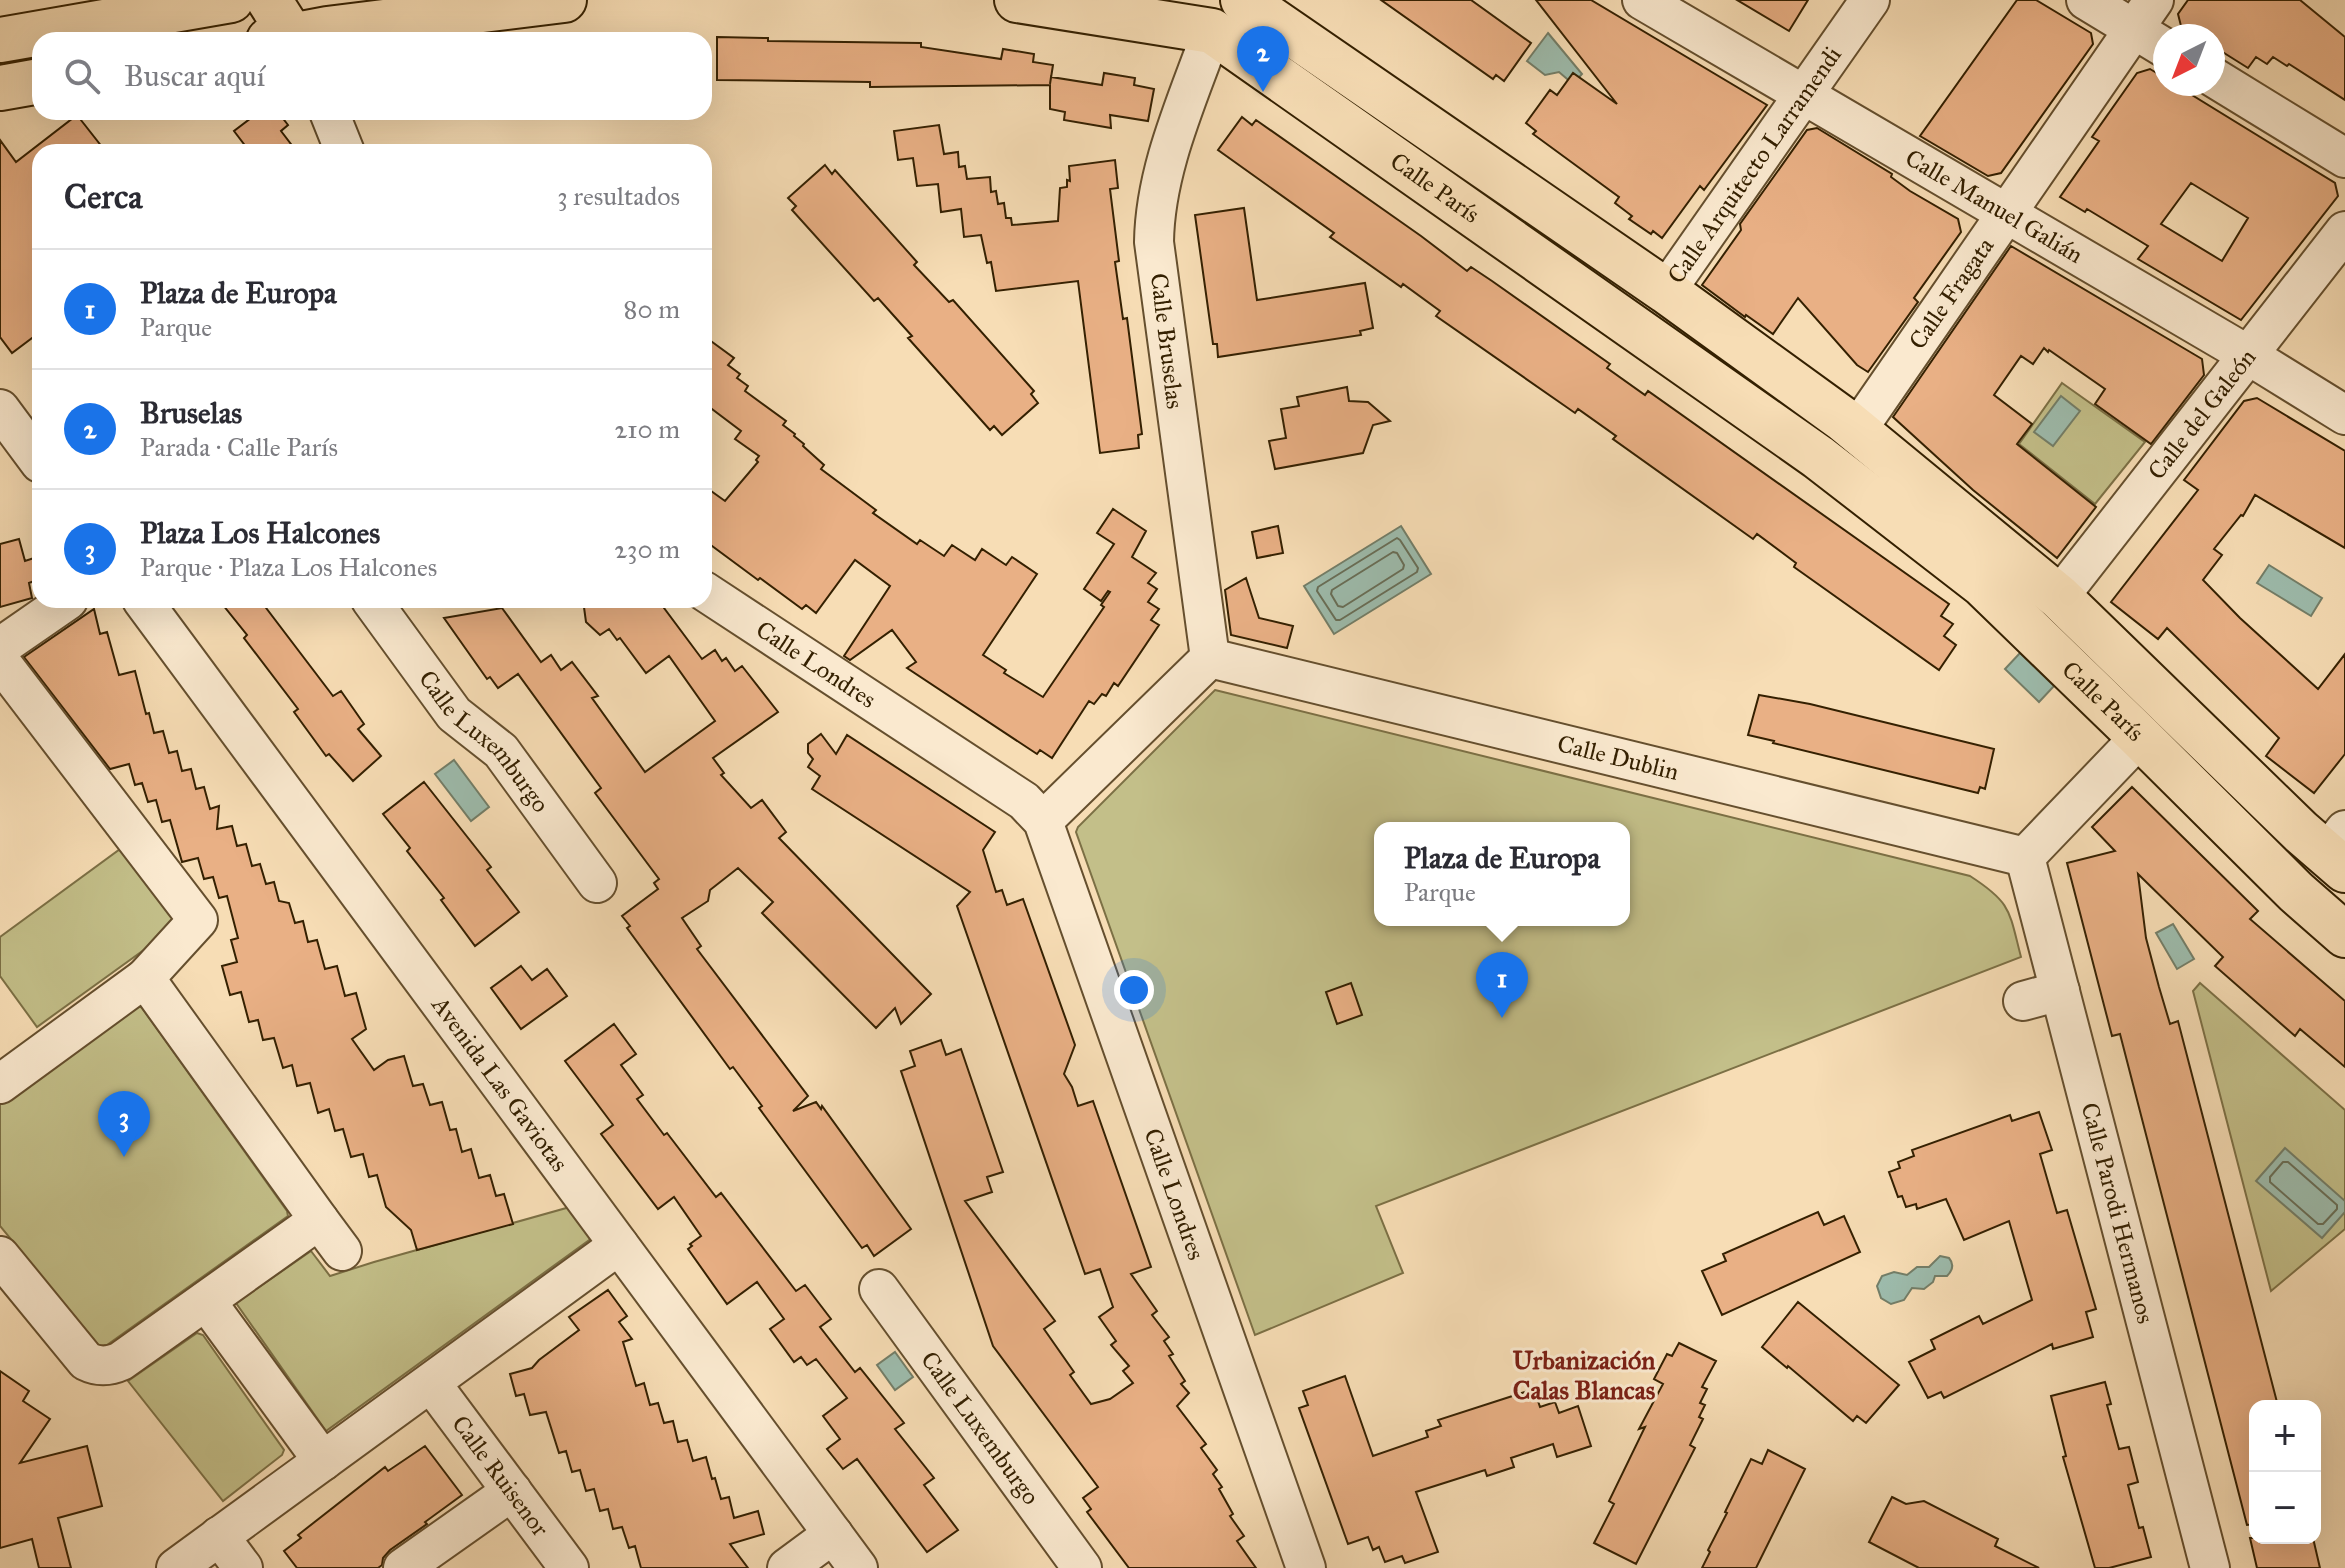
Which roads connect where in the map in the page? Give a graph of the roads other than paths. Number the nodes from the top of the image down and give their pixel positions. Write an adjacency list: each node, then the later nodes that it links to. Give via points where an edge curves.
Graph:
1 (231, 0): 11 (main road)
2 (564, 0): 10 (main road)
3 (1017, 0): 8 (main road, Calle París)
4 (1243, 0): 23 (main road, Calle París)
5 (1642, 0): 17 (street, Calle Manuel Galián)
6 (1870, 0): 17 (street, Calle Arquitecto Larramendi)
7 (2086, 0): 9 (street)
8 (1217, 16): 29 (main road, Calle París); 36 (street, Calle Bruselas, via 1163,172 1154,242)
9 (2151, 26): 21 (street, Calle Fragata)
10 (290, 27)
11 (46, 32)
12 (32, 34): 13 (main road)
13 (0, 40)
14 (32, 82): 16 (main road)
15 (2225, 84): 20 (street)
16 (0, 88)
17 (1804, 94): 21 (street, Calle Manuel Galián); 23 (street, Calle Arquitecto Larramendi)
18 (332, 120): 19 (street)
19 (342, 144)
20 (2345, 158)
21 (2007, 213): 24 (street, Calle Manuel Galián); 27 (street, Calle Fragata)
22 (2345, 231): 24 (street, Calle del Galeón)
23 (1666, 291): 27 (main road, Calle París)
24 (2248, 355): 26 (street, Calle Manuel Galián); 31 (street, Calle del Galeón)
25 (0, 409): 28 (street)
26 (2345, 415)
27 (1858, 431): 29 (main road); 31 (main road, Calle París)
28 (32, 452)
29 (1833, 468): 38 (main road, Calle París, via 1982,584)
30 (712, 596): 39 (street, Calle Londres, via 1024,801)
31 (2059, 597): 40 (main road, Calle París)
32 (56, 608): 35 (street)
33 (148, 608): 50 (street, Avenida Las Gaviotas)
34 (377, 608): 42 (street, Calle Luxemburgo, via 454,714 501,751)
35 (0, 647)
36 (1210, 658): 39 (street); 41 (street, Calle Dublin)
37 (0, 661): 45 (street, via 198,920)
38 (2140, 737): 41 (street); 43 (main road, Calle París)
39 (1043, 821): 67 (street, Calle Londres)
40 (2334, 852): 43 (main road)
41 (2025, 857): 46 (street, Calle Parodi Hermanos)
42 (597, 883)
43 (2297, 891): 44 (main road, Calle París)
44 (2345, 935)
45 (145, 978): 48 (street); 49 (street)
46 (2060, 991): 47 (street); 68 (street, Calle Parodi Hermanos)
47 (2023, 1001)
48 (0, 1084)
49 (319, 1220): 51 (street); 54 (street)
50 (619, 1245): 55 (street); 58 (street, Avenida Las Gaviotas)
51 (342, 1251)
52 (0, 1256): 54 (street, via 94,1365 121,1361)
53 (879, 1289): 66 (street, Calle Luxemburgo)
54 (206, 1301): 56 (street)
55 (431, 1383): 56 (street); 57 (street, Calle Ruisenor)
56 (323, 1461): 59 (street)
57 (512, 1491): 62 (street); 63 (street, Calle Ruisenor)
58 (833, 1534): 64 (street); 65 (street, Avenida Las Gaviotas)
59 (219, 1536): 60 (street); 61 (street)
60 (176, 1568)
61 (243, 1568)
62 (403, 1568)
63 (569, 1568)
64 (787, 1568)
65 (858, 1568)
66 (1082, 1568)
67 (1306, 1568)
68 (2210, 1568)

